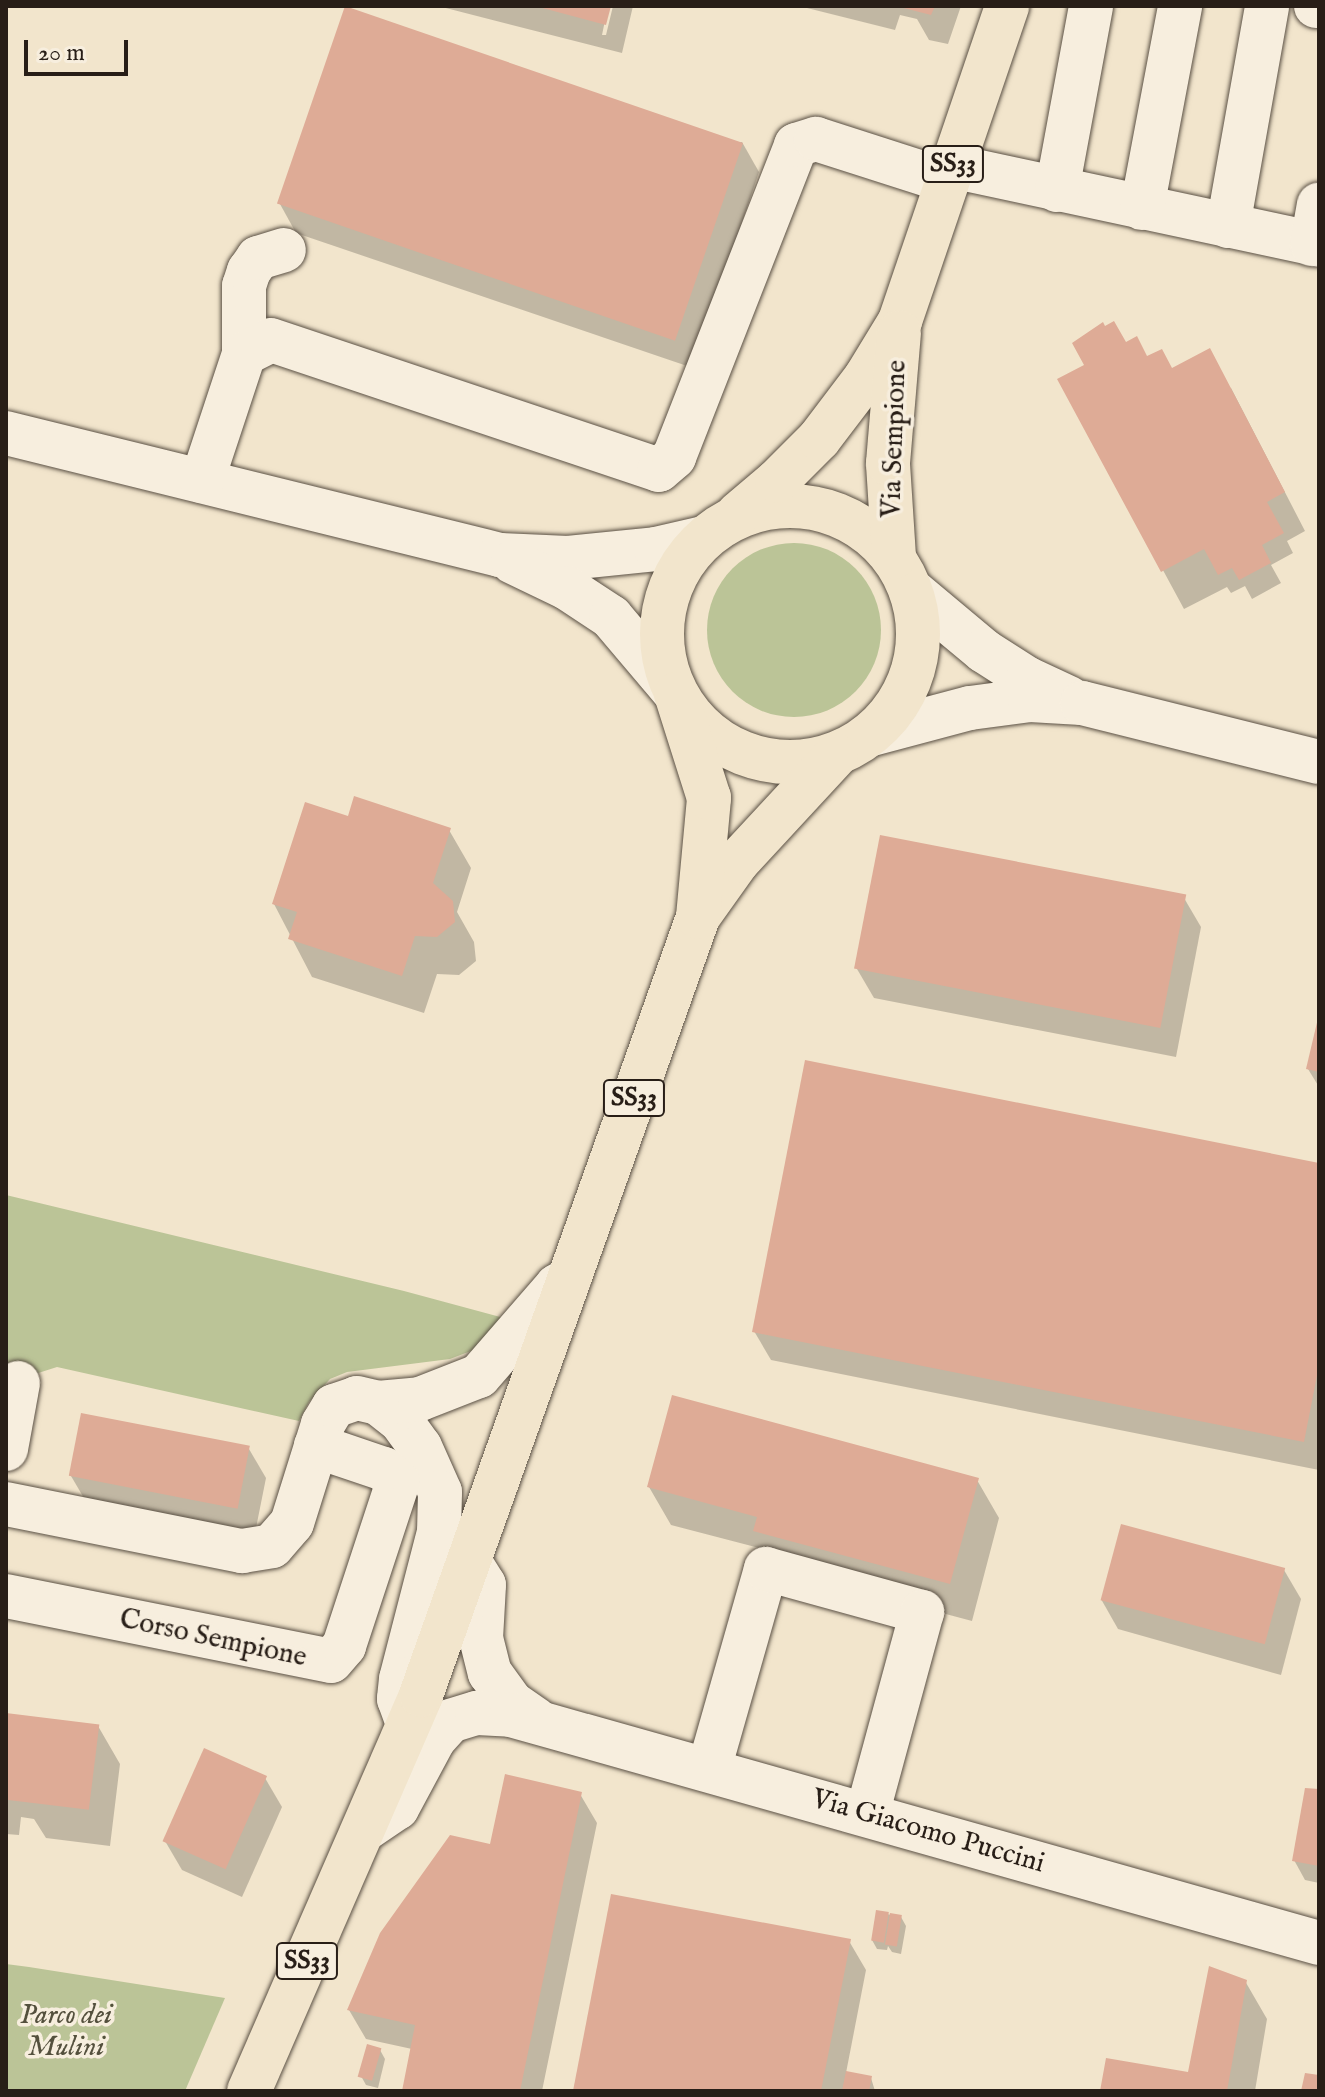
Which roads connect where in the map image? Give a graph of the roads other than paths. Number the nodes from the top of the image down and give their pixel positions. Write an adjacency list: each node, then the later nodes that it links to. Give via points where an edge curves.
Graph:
1 (1007, 6): 5 (main road, Via Sempione / SS33)
2 (1091, 6): 6 (street)
3 (1180, 6): 7 (street)
4 (1267, 6): 8 (street)
5 (950, 174): 6 (street); 11 (main road, Via Sempione / SS33); 12 (street, via 816,139 796,145 674,457 659,470 271,340)
6 (1057, 190): 7 (street)
7 (1142, 208): 8 (street)
8 (1228, 226): 9 (street)
9 (1317, 231)
10 (284, 250): 12 (street, via 258,258 249,271 244,286)
11 (900, 321): 15 (main road, Via Sempione / SS33, via 819,439); 17 (main road, Via Sempione / SS33, via 888,463)
12 (244, 354): 14 (street)
13 (6, 433): 14 (street)
14 (202, 481): 16 (street)
15 (718, 528): 16 (street, via 656,549 568,558); 17 (main road, via 766,507 801,505 835,513 868,531); 18 (main road, SS33, via 681,564 665,607 664,663)
16 (500, 555): 18 (street, via 611,617)
17 (902, 574): 19 (street, via 984,651 1028,679); 20 (main road, SS33, via 919,626 916,663 900,702)
18 (676, 694): 20 (main road, SS33, via 696,722 722,743 752,757 794,763); 22 (main road, SS33, via 709,798)
19 (1082, 703): 20 (street, via 1000,704); 21 (street)
20 (854, 744): 22 (main road, SS33, via 756,840)
21 (1319, 762)
22 (698, 917): 23 (main road, SS33)
23 (569, 1279): 25 (street, via 546,1297 479,1376 420,1399); 29 (main road, SS33)
24 (18, 1383): 27 (street)
25 (378, 1403): 26 (street, via 357,1398 334,1406); 32 (street, via 401,1421 420,1447 440,1492 439,1532 401,1679 399,1699)
26 (316, 1446): 28 (street, via 292,1523 272,1546 257,1551); 30 (street, Corso Sempione, via 384,1469 398,1482 344,1646 331,1661)
27 (6, 1449)
28 (6, 1504)
29 (469, 1561): 31 (street, via 484,1585 481,1638 490,1673 512,1703); 32 (main road, SS33)
30 (6, 1596)
31 (536, 1720): 33 (street, Via Giacomo Puccini); 35 (street, Via Giacomo Puccini, via 494,1713 450,1721 434,1739 397,1808)
32 (409, 1727): 35 (main road, SS33)
33 (709, 1769): 34 (street, Via Giacomo Puccini); 34 (street, via 766,1569 922,1612)
34 (867, 1814): 36 (street, Via Giacomo Puccini)
35 (364, 1830): 37 (main road, SS33)
36 (1319, 1943)
37 (249, 2091)

